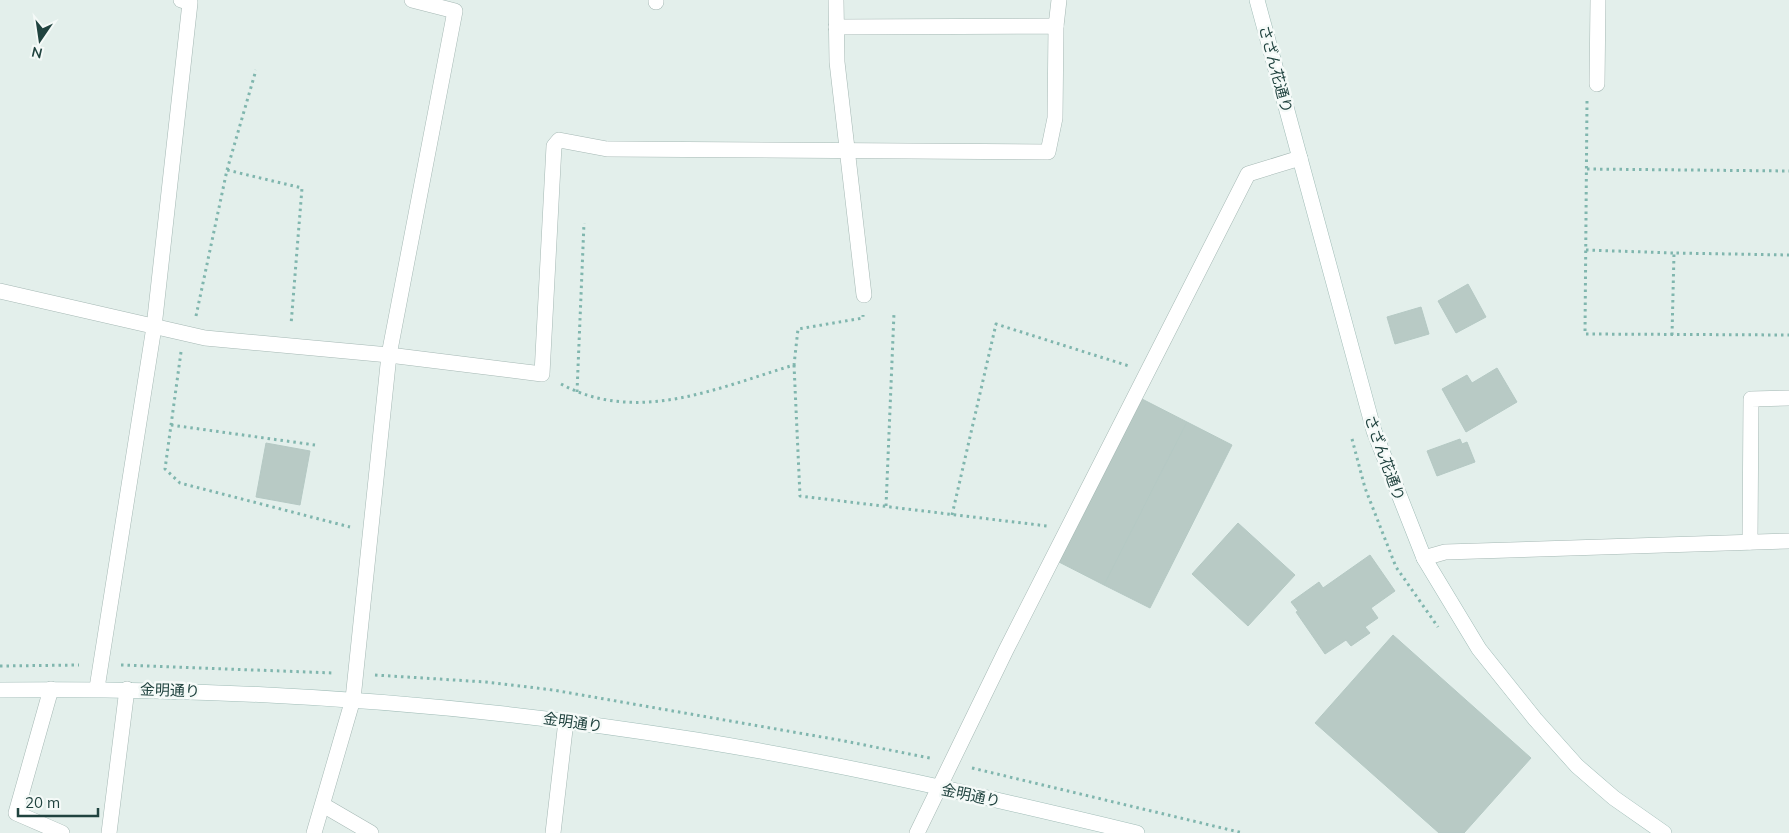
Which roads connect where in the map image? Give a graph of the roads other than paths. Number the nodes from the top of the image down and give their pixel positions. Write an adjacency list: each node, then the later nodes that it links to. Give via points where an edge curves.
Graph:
1 (181, 0): 14 (street, via 190,3)
2 (412, 0): 15 (street, via 455,10)
3 (836, 0): 8 (street)
4 (1060, 0): 7 (street)
5 (1257, 0): 11 (street, さざん花通り)
6 (1598, 0): 9 (street)
7 (1056, 26): 8 (street); 10 (street, via 1055,118 1048,152)
8 (836, 27): 10 (street)
9 (1597, 84)
10 (847, 151): 13 (street); 15 (street, via 607,149 559,140 554,146 542,374)
11 (1300, 158): 19 (street, さざん花通り, via 1374,431); 26 (street, via 1248,174)
12 (0, 291): 14 (street)
13 (864, 295)
14 (154, 327): 15 (street, via 187,335); 20 (street)
15 (389, 355): 24 (street)
16 (1789, 398): 18 (street, via 1751,399)
17 (1789, 541): 18 (street)
18 (1750, 542): 19 (street, via 1445,552)
19 (1424, 558): 35 (street, さざん花通り, via 1479,649 1535,720 1578,766 1614,798)
20 (97, 688): 21 (street, 金明通り); 22 (street, 金明通り)
21 (51, 689): 23 (street, 金明通り); 28 (street, via 16,813)
22 (126, 689): 24 (street, 金明通り); 29 (street)
23 (0, 690)
24 (353, 699): 25 (street, 金明通り); 27 (street)
25 (566, 721): 26 (street, 金明通り, via 697,740); 32 (street)
26 (939, 788): 33 (street); 34 (street, 金明通り)
27 (323, 805): 30 (street); 31 (street)
28 (62, 833)
29 (109, 833)
30 (314, 833)
31 (371, 833)
32 (554, 833)
33 (917, 833)
34 (1137, 833)
35 (1664, 833)

